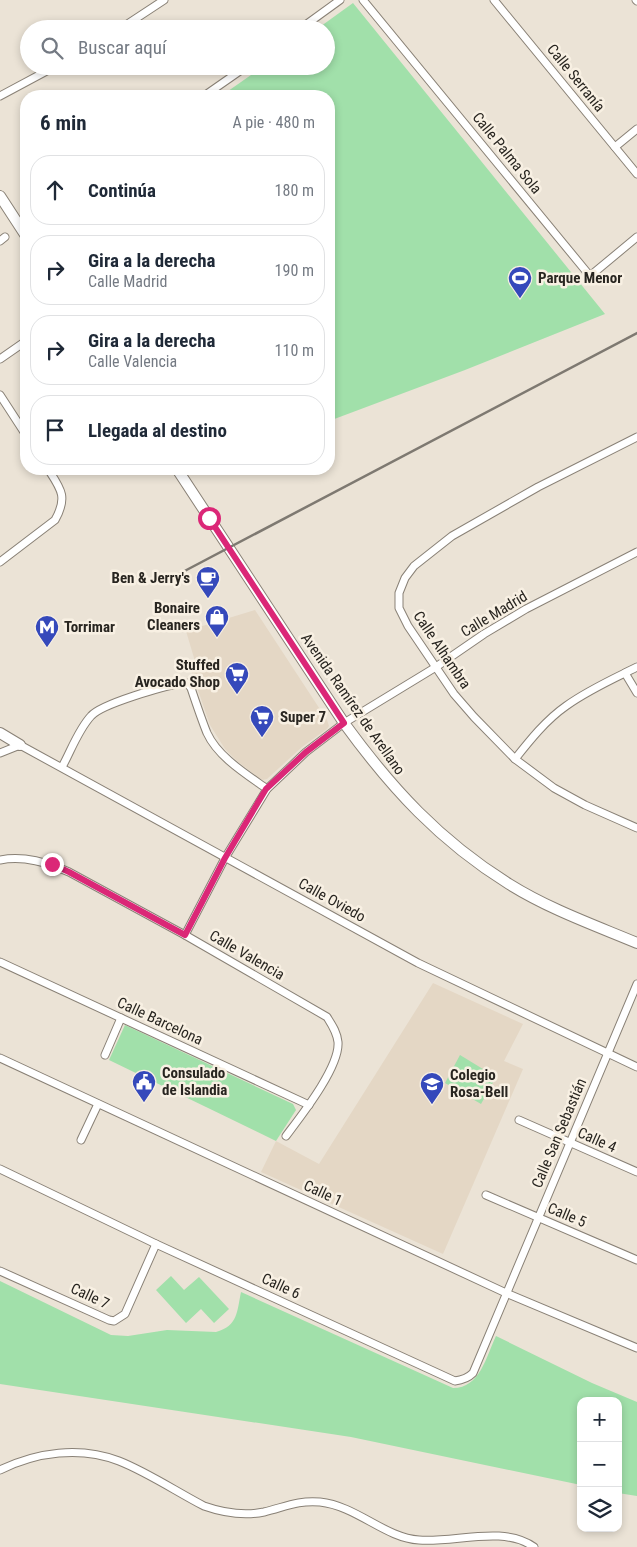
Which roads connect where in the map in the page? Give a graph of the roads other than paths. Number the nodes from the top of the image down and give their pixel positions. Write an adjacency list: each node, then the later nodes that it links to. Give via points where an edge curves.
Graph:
1 (164, 0): 5 (street)
2 (340, 0): 6 (street)
3 (363, 0): 16 (street, Calle Palma Sola, via 590,276)
4 (494, 0): 12 (street, Calle Serranía)
5 (134, 20)
6 (312, 20)
7 (39, 75): 10 (street)
8 (234, 75): 9 (street)
9 (213, 90)
10 (0, 96)
11 (637, 129): 12 (street)
12 (615, 147): 13 (street, Calle Serranía)
13 (637, 174)
14 (0, 196): 15 (street)
15 (20, 227)
16 (637, 237)
17 (20, 345): 18 (street)
18 (0, 359)
19 (0, 396): 20 (street)
20 (20, 426)
21 (637, 437): 26 (street, Calle Alhambra, via 538,487 452,536 414,566 399,592 399,608)
22 (52, 475): 25 (street, via 60,486 63,499 60,512 55,520)
23 (181, 475): 30 (street, Avenida Ramírez de Arellano)
24 (637, 552): 26 (street, Calle Madrid, via 526,609)
25 (0, 562)
26 (436, 667): 30 (street, Calle Madrid); 34 (street, Calle Alhambra, via 474,718)
27 (637, 667): 28 (street)
28 (625, 673): 29 (street); 34 (street, via 565,706)
29 (637, 693)
30 (344, 723): 36 (street, Calle Madrid); 41 (street, Avenida Ramírez de Arellano, via 400,795 470,858 546,904)
31 (0, 733): 32 (street)
32 (20, 745): 33 (street); 35 (street, Calle Oviedo)
33 (0, 753)
34 (515, 759): 37 (street, Calle Alhambra, via 554,788)
35 (62, 767): 36 (street, via 92,715 105,707 186,683 218,750); 38 (street, Calle Oviedo)
36 (266, 789): 38 (street, Calle Madrid)
37 (637, 828)
38 (225, 858): 40 (street, Calle Madrid); 45 (street, Calle Oviedo, via 418,963)
39 (0, 860): 40 (street, Calle Valencia, via 27,859 52,864)
40 (185, 935): 50 (street, Calle Valencia, via 327,1017 338,1043 336,1054)
41 (637, 944)
42 (0, 962): 44 (street, Calle Barcelona)
43 (637, 984): 45 (street, Calle San Sebastián)
44 (121, 1018): 46 (street); 50 (street, Calle Barcelona)
45 (608, 1054): 48 (street, Calle Oviedo); 54 (street, Calle San Sebastián)
46 (105, 1055)
47 (0, 1058): 49 (street, Calle 1)
48 (637, 1066)
49 (98, 1104): 53 (street); 62 (street, Calle 1)
50 (308, 1105): 52 (street, Calle Valencia)
51 (519, 1120): 54 (street, Calle 4)
52 (286, 1136)
53 (81, 1140)
54 (570, 1142): 56 (street, Calle 4); 58 (street, Calle San Sebastián)
55 (0, 1169): 59 (street, Calle 6)
56 (637, 1172)
57 (486, 1195): 58 (street, Calle 5)
58 (538, 1218): 60 (street, Calle 5); 62 (street, Calle San Sebastián)
59 (156, 1244): 61 (street, Calle 7, via 124,1314 114,1321); 62 (street, Calle 6, via 455,1381 469,1377 472,1372)
60 (637, 1260)
61 (0, 1271)
62 (506, 1293): 63 (street, Calle 1)
63 (637, 1348)
64 (0, 1470): 65 (street, via 43,1454 81,1452 119,1461 218,1511 254,1513 295,1502 322,1502 348,1509 406,1538 434,1540 502,1536 517,1538)
65 (534, 1547)

